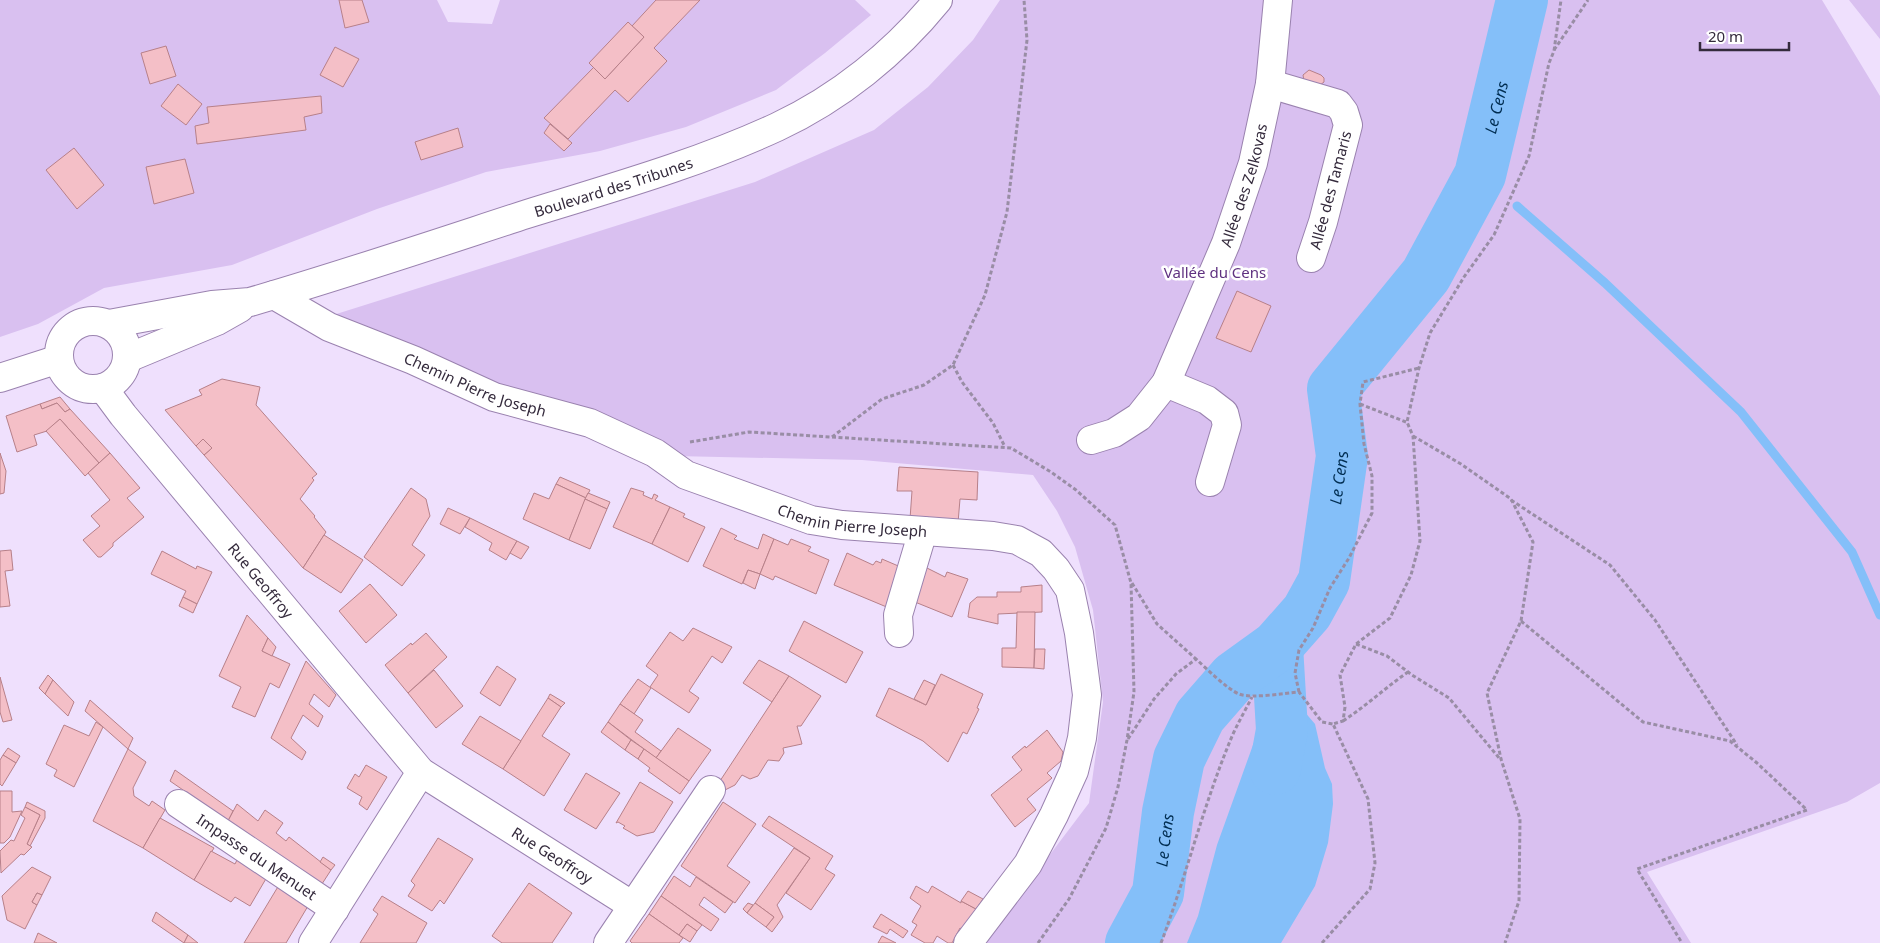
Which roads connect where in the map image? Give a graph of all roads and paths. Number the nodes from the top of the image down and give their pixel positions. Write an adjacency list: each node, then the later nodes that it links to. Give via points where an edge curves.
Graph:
1 (938, 0): 9 (street, Boulevard des Tribunes, via 889,52 852,82 778,127 683,164)
2 (1024, 0): 13 (path, via 1027,40 1007,212 985,295)
3 (1278, 0): 7 (street, Allée des Zelkovas)
4 (1561, 0): 6 (path)
5 (1588, 0): 6 (path)
6 (1554, 50): 14 (path, via 1529,156 1494,235 1430,333)
7 (1270, 84): 8 (street, Allée des Tamaris, via 1338,104 1348,125 1323,222); 16 (street, Allée des Zelkovas, via 1254,163 1226,243)
8 (1310, 258)
9 (262, 299): 10 (street, Boulevard des Tribunes); 11 (street, Boulevard des Tribunes); 24 (street, Chemin Pierre Joseph, via 413,360 494,397 590,423)
10 (109, 324): 11 (street, via 120,332); 12 (street, via 97,320 73,327 60,347)
11 (128, 358): 17 (street, via 124,371 115,382)
12 (59, 359): 15 (street); 17 (street, via 64,373 74,384 88,389)
13 (954, 365): 21 (path, via 924,385 882,399); 23 (path)
14 (1419, 368): 18 (path, via 1363,382); 19 (path)
15 (0, 378)
16 (1166, 384): 22 (street, Allée des Zelkovas, via 1139,417 1114,433); 25 (street, via 1207,400 1224,413 1227,425)
17 (103, 388): 41 (street, Rue Geoffroy)
18 (1360, 404): 19 (path); 34 (path, via 1364,444 1372,476 1372,513 1299,650 1295,673)
19 (1407, 422): 20 (path)
20 (1413, 436): 26 (path); 31 (path, via 1420,541 1411,575 1390,618)
21 (831, 438): 23 (path); 24 (path, via 748,432 699,440)
22 (1091, 440)
23 (1006, 447): 28 (path, via 1051,472 1115,525)
24 (655, 453): 27 (street, Chemin Pierre Joseph, via 686,475 811,520)
25 (1210, 482)
26 (1511, 499): 29 (path, via 1533,542); 39 (path, via 1610,565 1655,620)
27 (923, 531): 30 (street, via 898,616); 48 (street, Chemin Pierre Joseph, via 1017,540 1041,553 1070,590 1088,695 1074,771 1054,815 1028,864)
28 (1131, 583): 32 (path, via 1156,624); 38 (path, via 1134,692)
29 (1521, 621): 39 (path, via 1643,722 1730,741); 40 (path, via 1487,693)
30 (899, 633)
31 (1356, 644): 33 (path, via 1387,656); 36 (path, via 1340,675 1345,707)
32 (1196, 659): 35 (path, via 1239,694); 38 (path, via 1176,674 1154,699)
33 (1408, 672): 36 (path); 40 (path, via 1450,698)
34 (1299, 692): 35 (path); 37 (path, via 1322,722)
35 (1252, 696): 50 (path, via 1233,734)
36 (1343, 722): 37 (path)
37 (1333, 724): 51 (path, via 1368,799 1375,863 1370,889)
38 (1127, 740): 49 (path, via 1106,828 1069,899)
39 (1739, 748): 53 (path, via 1807,810 1637,868)
40 (1501, 759): 52 (path, via 1520,820 1519,901)
41 (421, 772): 44 (street, Rue Geoffroy); 45 (street)
42 (711, 790): 44 (street)
43 (179, 804): 45 (street, Impasse du Menuet)
44 (633, 906): 47 (street)
45 (335, 909): 46 (street)
46 (313, 943)
47 (608, 943)
48 (968, 943)
49 (1038, 943)
50 (1161, 943)
51 (1322, 943)
52 (1504, 943)
53 (1682, 943)

